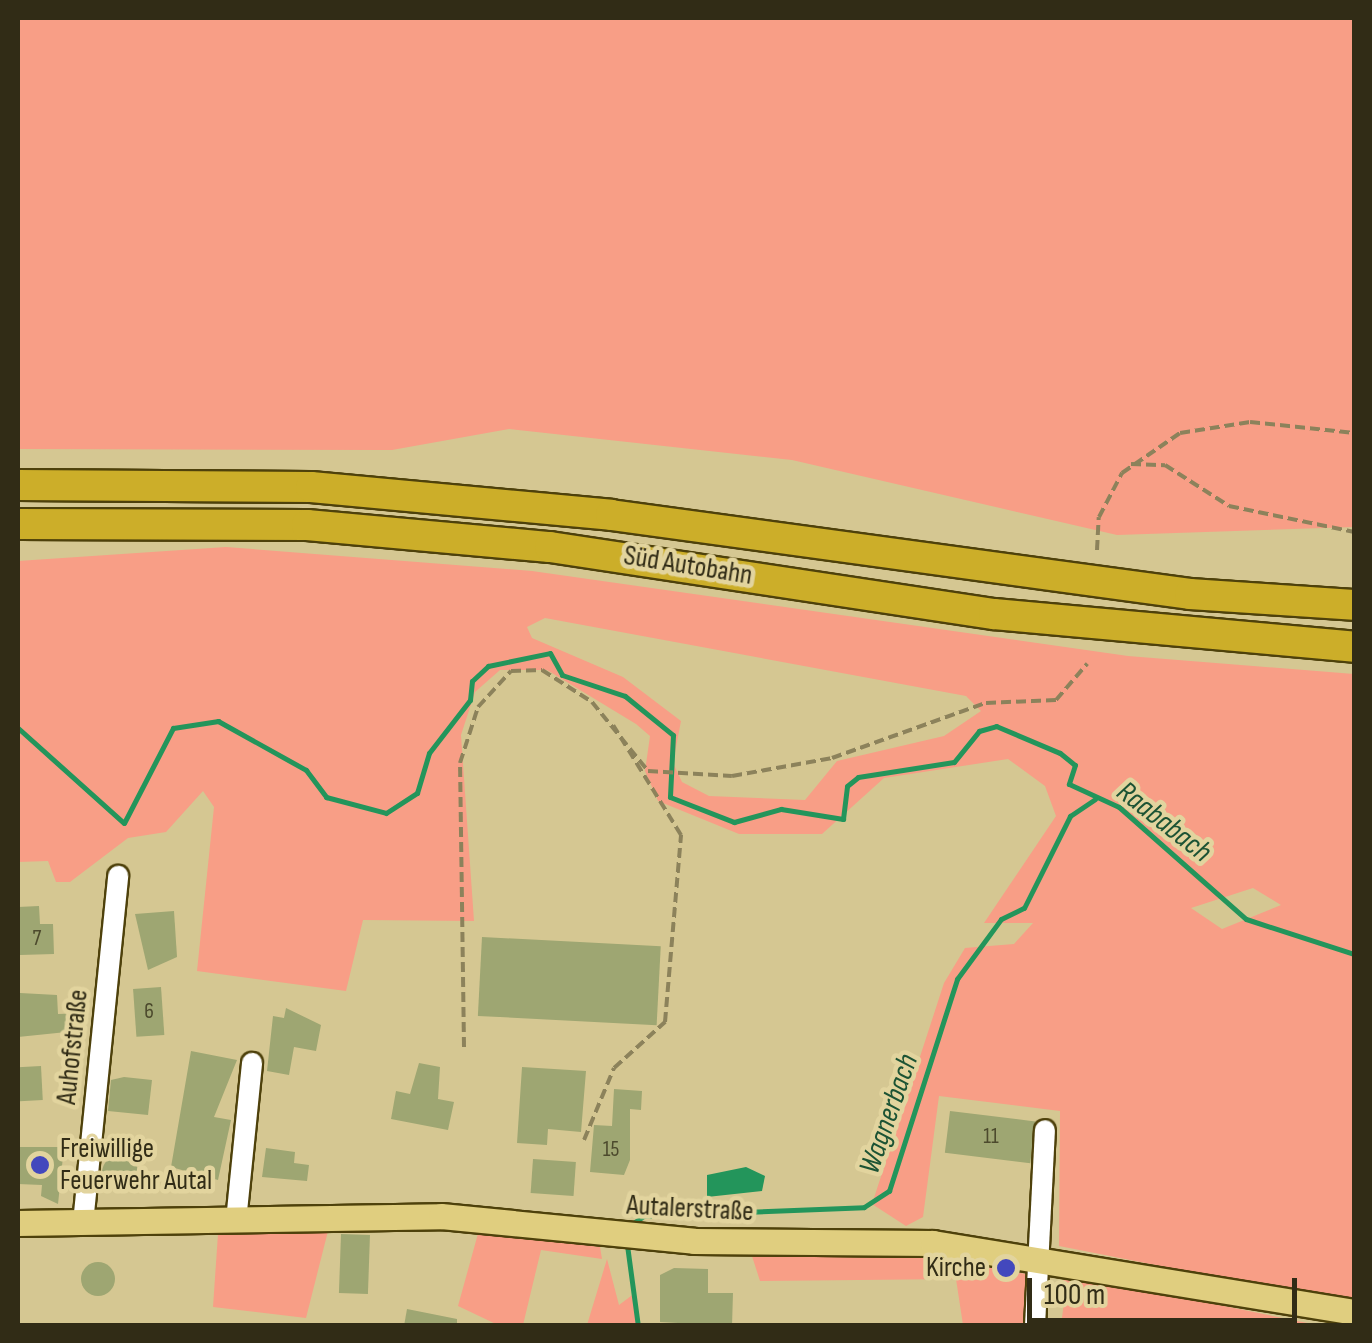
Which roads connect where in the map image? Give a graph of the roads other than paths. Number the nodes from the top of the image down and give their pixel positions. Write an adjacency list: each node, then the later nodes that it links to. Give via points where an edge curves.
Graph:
1 (18, 486): 3 (highway, Süd Autobahn, via 311,487 612,516 1171,592)
2 (18, 524): 4 (highway, Süd Autobahn, via 308,525 512,544 994,614)
3 (1354, 605)
4 (1354, 647)
5 (118, 876): 9 (street, Auhofstraße)
6 (252, 1063): 8 (street)
7 (1044, 1130): 11 (street)
8 (236, 1221): 9 (main road, Autalerstraße); 11 (main road, Autalerstraße, via 442,1216 644,1238 933,1243)
9 (83, 1223): 10 (main road, Autalerstraße)
10 (18, 1224)
11 (1042, 1258): 12 (main road, Autalerstraße); 13 (street)
12 (1354, 1312)
13 (1035, 1326)

